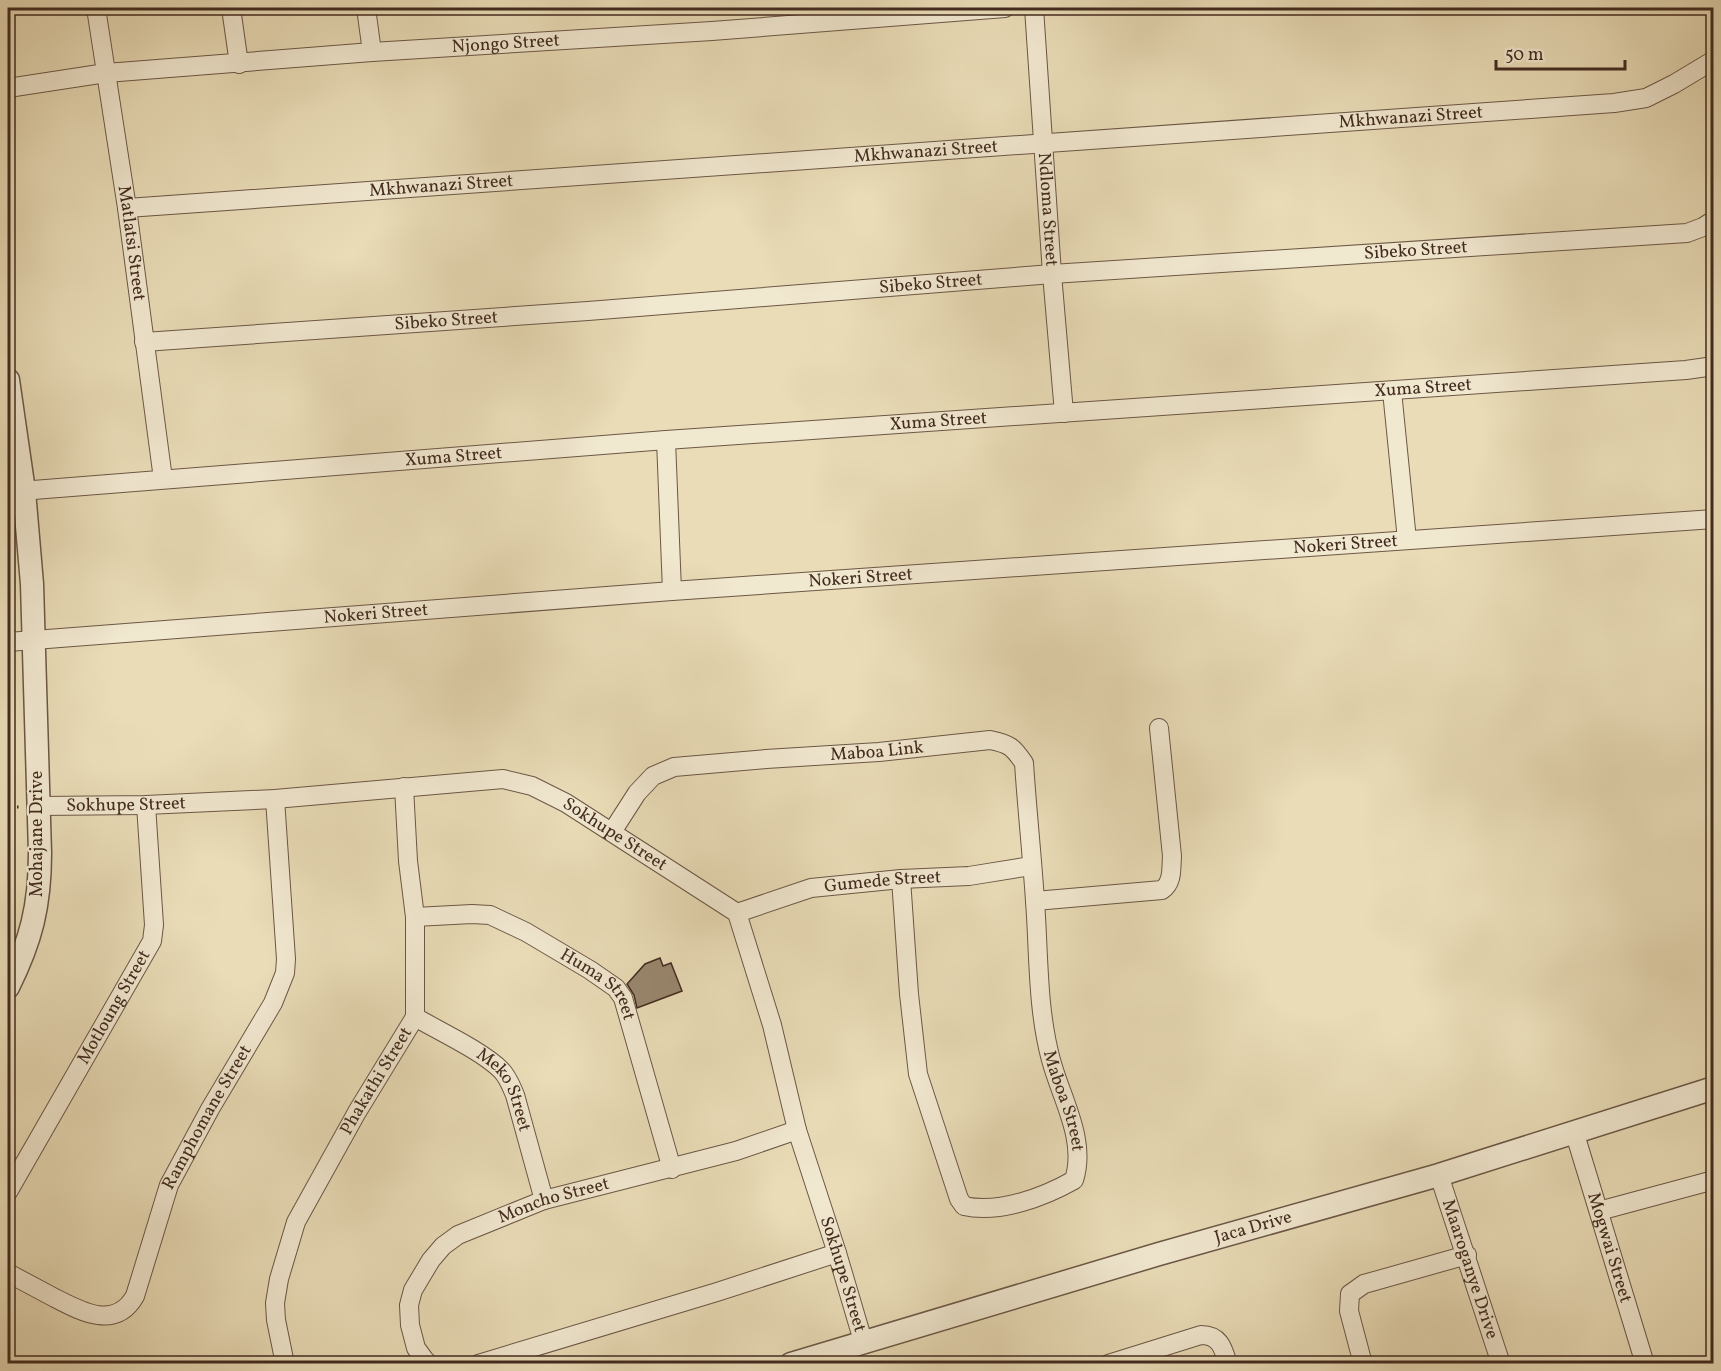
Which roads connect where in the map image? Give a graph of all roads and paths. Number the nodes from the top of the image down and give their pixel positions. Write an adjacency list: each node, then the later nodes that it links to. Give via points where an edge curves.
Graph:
1 (96, 8): 9 (street, Matlatsi Street)
2 (231, 8): 8 (street)
3 (366, 8): 6 (street)
4 (1005, 8): 6 (street, Njongo Street)
5 (1034, 8): 11 (street, Ndloma Street)
6 (372, 52): 8 (street, Njongo Street)
7 (1713, 60): 11 (street, Mkhwanazi Street, via 1646,98 1614,103)
8 (239, 64): 9 (street, Njongo Street)
9 (106, 73): 10 (street, Njongo Street); 12 (street, Matlatsi Street)
10 (8, 88)
11 (1043, 144): 12 (street, Mkhwanazi Street); 14 (street, Ndloma Street)
12 (127, 208): 15 (street, Matlatsi Street)
13 (1713, 220): 14 (street, Sibeko Street, via 1688,232)
14 (1052, 274): 15 (street, Sibeko Street); 19 (street, Ndloma Street)
15 (144, 342): 21 (street, Matlatsi Street)
16 (1713, 366): 18 (street, Xuma Street)
17 (8, 380): 22 (street, Mohajane Drive)
18 (1392, 391): 19 (street, Xuma Street); 24 (street)
19 (1064, 413): 20 (street, Xuma Street)
20 (666, 440): 21 (street, Xuma Street); 25 (street)
21 (163, 479): 22 (street, Xuma Street)
22 (16, 491): 26 (street, Mohajane Drive, via 32,584)
23 (1713, 519): 24 (street, Nokeri Street)
24 (1407, 540): 25 (street, Nokeri Street)
25 (672, 591): 26 (street, Nokeri Street)
26 (34, 639): 27 (street, Nokeri Street); 32 (street, Mohajane Drive)
27 (8, 642)
28 (1159, 728): 36 (street, via 1172,856 1167,887)
29 (404, 787): 30 (street, Sokhupe Street); 33 (street, Sokhupe Street, via 503,779 532,786); 38 (street, Phakathi Street)
30 (275, 798): 31 (street, Sokhupe Street); 52 (street, Ramphomane Street, via 285,973 273,1003 169,1185 135,1296 129,1306 118,1312 102,1316 85,1313)
31 (146, 804): 32 (street, Sokhupe Street); 47 (street, Motloung Street, via 152,941)
32 (39, 806): 39 (street, Mohajane Drive, via 39,896 21,962)
33 (612, 832): 34 (street, Maboa Link, via 653,776 674,767 990,740 1007,744 1024,763); 37 (street, Sokhupe Street)
34 (1031, 866): 35 (street, Gumede Street, via 969,876); 36 (street, Maboa Link)
35 (901, 879): 36 (street, Maboa Street, via 918,1074 959,1198 964,1206 972,1208 1017,1202 1061,1187 1074,1180 1078,1167 1069,1114 1051,1060 1042,1012); 37 (street, Gumede Street, via 811,888)
36 (1035, 902)
37 (737, 913): 42 (street, Sokhupe Street, via 772,1024)
38 (415, 917): 40 (street, Phakathi Street); 44 (street, Huma Street, via 490,915 526,932 616,988)
39 (8, 987)
40 (415, 1017): 48 (street, Meko Street, via 486,1059 508,1078); 54 (street, Phakathi Street, via 296,1222 275,1303)
41 (1713, 1088): 43 (street, Jaca Drive)
42 (797, 1130): 44 (street, Moncho Street); 50 (street, Sokhupe Street)
43 (1574, 1131): 45 (street, Jaca Drive); 49 (street, Mogwai Street)
44 (672, 1169): 48 (street, Moncho Street)
45 (1439, 1174): 51 (street, Maaroganye Drive); 53 (street, Jaca Drive)
46 (1713, 1180): 49 (street)
47 (8, 1192)
48 (544, 1200): 55 (street, Moncho Street, via 458,1235 430,1260 409,1305 416,1348)
49 (1599, 1211): 62 (street, Mogwai Street)
50 (837, 1253): 53 (street, Sokhupe Street); 56 (street)
51 (1467, 1254): 60 (street, via 1364,1284 1350,1294 1349,1311); 61 (street, Maaroganye Drive)
52 (8, 1273)
53 (863, 1341): 57 (street, Jaca Drive)
54 (285, 1364)
55 (429, 1364)
56 (478, 1364)
57 (791, 1364)
58 (1108, 1364): 59 (street, via 1208,1335 1222,1344)
59 (1228, 1364)
60 (1363, 1364)
61 (1501, 1364)
62 (1645, 1364)

